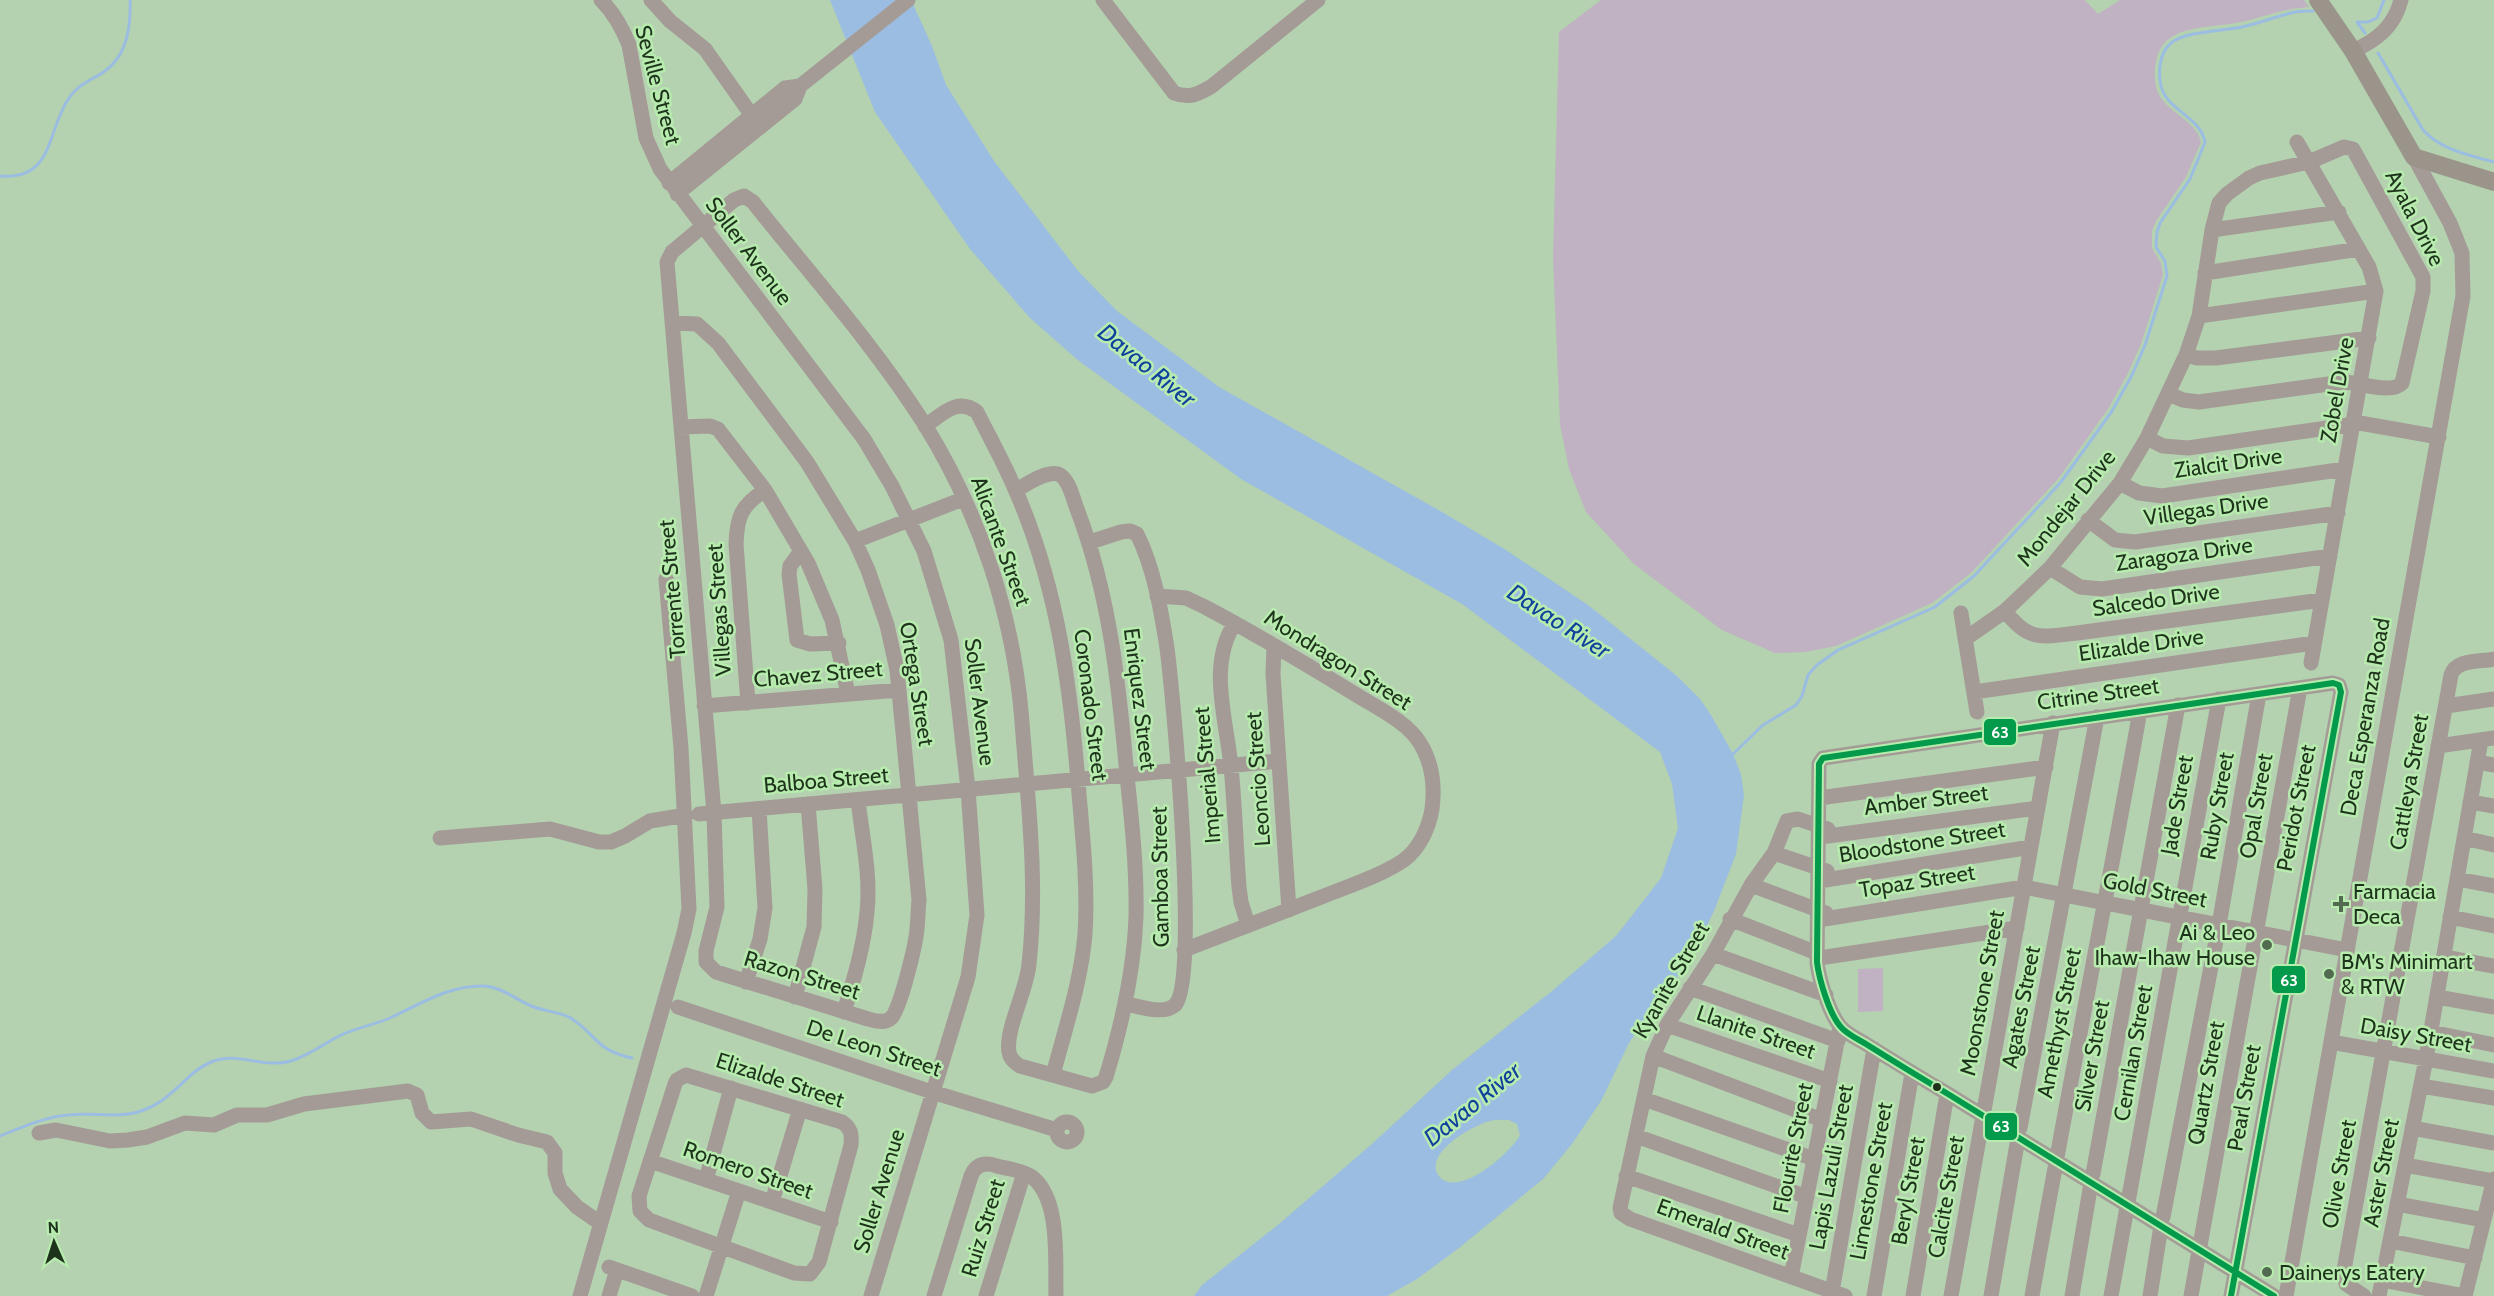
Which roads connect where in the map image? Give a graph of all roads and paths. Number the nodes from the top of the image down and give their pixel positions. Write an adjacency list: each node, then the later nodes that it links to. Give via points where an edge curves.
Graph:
1 (601, 0): 14 (street, Seville Street, via 624,31 646,138)
2 (651, 0): 9 (street, via 705,50)
3 (908, 0): 9 (street, via 802,84 785,88)
4 (1103, 0): 5 (street, via 1174,93 1184,97 1212,86)
5 (1318, 0)
6 (2318, 0): 8 (main road)
7 (2401, 0): 8 (street, via 2395,19 2385,32)
8 (2353, 51): 11 (main road)
9 (756, 121): 14 (street)
10 (2297, 142): 12 (street, Zobel Drive)
11 (2414, 157): 13 (main road); 31 (street, Deca Esperanza Road, via 2457,237 2464,265 2463,296)
12 (2309, 162): 15 (street, Zobel Drive); 17 (street, Mondejar Drive, via 2260,173 2237,186 2219,203); 25 (street, Ayala Drive, via 2336,149 2353,149 2423,277 2402,383 2389,389)
13 (2494, 182)
14 (673, 189): 16 (street, Soller Avenue)
15 (2339, 213): 17 (street); 18 (street, Zobel Drive)
16 (702, 227): 22 (street, Torrente Street, via 668,258); 27 (street, Alicante Street, via 740,197 750,198); 38 (street, Soller Avenue, via 864,439)
17 (2212, 230): 19 (street, Mondejar Drive)
18 (2359, 249): 19 (street); 20 (street, Zobel Drive)
19 (2205, 273): 21 (street, Mondejar Drive)
20 (2376, 291): 21 (street); 23 (street, Zobel Drive)
21 (2199, 316): 24 (street, Mondejar Drive)
22 (672, 323): 29 (street, Torrente Street); 40 (street, Ortega Street, via 697,324 712,335 807,462)
23 (2369, 338): 24 (street, via 2216,358); 25 (street, Zobel Drive)
24 (2186, 355): 26 (street, Mondejar Drive)
25 (2361, 383): 26 (street, via 2343,382 2199,402); 28 (street, Zobel Drive)
26 (2169, 394): 30 (street, Mondejar Drive)
27 (926, 426): 35 (street, Coronado Street, via 952,408 968,405 977,412); 36 (street, Alicante Street)
28 (2351, 426): 30 (street, via 2179,449 2163,447); 31 (street); 32 (street, Zobel Drive)
29 (681, 427): 34 (street, via 718,429); 67 (street, Torrente Street)
30 (2147, 438): 33 (street, Mondejar Drive)
31 (2438, 441): 120 (street, Deca Esperanza Road)
32 (2345, 469): 33 (street, Zialcit Drive, via 2162,496 2139,493); 37 (street, Zobel Drive)
33 (2120, 483): 39 (street, Mondejar Drive)
34 (765, 490): 42 (street); 65 (street, Villegas Street, via 748,502 737,528)
35 (1016, 490): 41 (street, Enriquez Street, via 1050,474 1063,478); 82 (street, Coronado Street, via 1062,639)
36 (963, 499): 38 (street); 83 (street, Alicante Street, via 1006,616 1022,718)
37 (2338, 513): 39 (street, Villegas Drive, via 2134,542 2115,540); 43 (street, Zobel Drive)
38 (910, 520): 40 (street); 84 (street, Soller Avenue, via 933,578 951,640)
39 (2088, 520): 44 (street, Mondejar Drive)
40 (855, 541): 59 (street, Ortega Street, via 887,625)
41 (1090, 542): 46 (street, Gamboa Street, via 1121,532 1137,534); 81 (street, Enriquez Street, via 1114,650)
42 (801, 551): 52 (street); 52 (street, via 789,574 797,640 810,644)
43 (2330, 556): 44 (street, Zaragoza Drive, via 2102,589 2080,587); 47 (street, Zobel Drive)
44 (2050, 568): 48 (street, Mondejar Drive)
45 (666, 579): 93 (street)
46 (1157, 596): 50 (street, Mondragon Street, via 1186,598); 80 (street, Gamboa Street, via 1167,648)
47 (2322, 600): 48 (street, Salcedo Drive, via 2042,636 2022,630); 53 (street, Zobel Drive)
48 (2004, 611): 51 (street, Mondejar Drive)
49 (1961, 613): 51 (street)
50 (1235, 623): 54 (street, Mondragon Street); 77 (street, Imperial Street, via 1224,643 1221,660)
51 (1965, 639): 60 (street)
52 (839, 643): 61 (street)
53 (2314, 643): 56 (street, Zobel Drive); 60 (street, Elizalde Drive)
54 (1274, 646): 75 (street, Leoncio Street); 107 (street, Mondragon Street, via 1410,731 1428,758 1434,793 1424,835 1403,860)
55 (2494, 660): 68 (street, Cattleya Street, via 2455,667)
56 (2311, 663)
57 (2339, 685): 58 (street, Citrine Street); 118 (street, Peridot Street, via 2341,692)
58 (2300, 688): 62 (street, Citrine Street); 117 (street, Opal Street)
59 (899, 690): 61 (street, Chavez Street); 85 (street, Ortega Street)
60 (1974, 692): 70 (street)
61 (848, 694): 65 (street, Chavez Street)
62 (2259, 694): 63 (street, Citrine Street); 114 (street, Ruby Street)
63 (2219, 699): 66 (street, Citrine Street); 111 (street, Jade Street)
64 (2494, 699): 68 (street)
65 (748, 703): 67 (street, Chavez Street)
66 (2178, 705): 69 (street, Citrine Street); 108 (street, Silver Street)
67 (704, 706): 93 (street, Torrente Street)
68 (2446, 706): 74 (street, Cattleya Street)
69 (2140, 711): 71 (street, Citrine Street); 106 (street, Amethyst Street)
70 (1977, 712)
71 (2097, 717): 72 (street, Citrine Street); 105 (street, Agates Street)
72 (2053, 723): 79 (street, Moonstone Street); 86 (street, Citrine Street, via 1827,756)
73 (2487, 739): 74 (street); 76 (street, Aster Street)
74 (2438, 746): 142 (street, Cattleya Street)
75 (1279, 761): 77 (street, Balboa Street); 107 (street, Leoncio Street)
76 (2477, 762): 78 (street); 88 (street, Aster Street)
77 (1231, 765): 80 (street, Balboa Street); 113 (street, Imperial Street, via 1239,887)
78 (2494, 765)
79 (2046, 767): 86 (street); 91 (street, Moonstone Street)
80 (1178, 770): 81 (street, Balboa Street); 119 (street, Gamboa Street, via 1185,874)
81 (1127, 775): 82 (street, Balboa Street); 131 (street, Enriquez Street, via 1136,918)
82 (1078, 779): 83 (street, Balboa Street); 147 (street, Coronado Street, via 1085,933 1080,973)
83 (1026, 784): 84 (street, Balboa Street); 147 (street, Alicante Street, via 1034,922 1028,981 1010,1034 1011,1057 1020,1066)
84 (968, 789): 85 (street, Balboa Street); 151 (street, Soller Avenue, via 976,883 974,944 968,977)
85 (909, 795): 87 (street, Balboa Street); 135 (street, Ortega Street, via 917,874 917,929 896,1012)
86 (1823, 797): 94 (street)
87 (858, 800): 89 (street, Balboa Street); 134 (street, via 867,910 860,957)
88 (2470, 802): 90 (street); 96 (street, Aster Street)
89 (808, 804): 92 (street, Balboa Street); 129 (street, via 814,927)
90 (2494, 806)
91 (2038, 808): 94 (street, Amber Street); 98 (street, Moonstone Street)
92 (759, 809): 93 (street, Balboa Street); 126 (street, via 765,908)
93 (700, 814): 95 (street, Balboa Street, via 650,821 611,842 550,829); 124 (street, Torrente Street, via 717,908); 182 (street, via 688,921)
94 (1824, 832): 99 (street, Kyanite Street, via 1790,819); 100 (street)
95 (440, 838)
96 (2464, 838): 97 (street); 101 (street, Aster Street)
97 (2494, 845)
98 (2031, 847): 100 (street, Bloodstone Street); 104 (street, Moonstone Street)
99 (1774, 853): 100 (street); 102 (street, Kyanite Street)
100 (1823, 875): 109 (street)
101 (2457, 879): 103 (street); 110 (street, Aster Street)
102 (1751, 885): 109 (street); 112 (street, Kyanite Street)
103 (2494, 886)
104 (2024, 887): 105 (street, Gold Street); 109 (street, Topaz Street); 116 (street, Moonstone Street)
105 (2066, 895): 106 (street, Gold Street); 161 (street, Agates Street)
106 (2106, 903): 108 (street, Gold Street); 164 (street, Amethyst Street)
107 (1289, 910): 113 (street, Mondragon Street)
108 (2142, 910): 111 (street, Gold Street); 170 (street, Silver Street)
109 (1822, 916): 122 (street)
110 (2450, 917): 115 (street); 123 (street, Aster Street)
111 (2180, 918): 114 (street, Gold Street); 175 (street, Cernilan Street)
112 (1730, 919): 121 (street, Kyanite Street); 122 (street)
113 (1248, 925): 119 (street, Mondragon Street)
114 (2219, 925): 117 (street, Gold Street); 181 (street, Ruby Street)
115 (2494, 926)
116 (2017, 928): 122 (street); 156 (street, Moonstone Street)
117 (2256, 932): 118 (street, Gold Street); 185 (street, Quartz Street)
118 (2295, 940): 120 (street, Gold Street); 188 (street, Pearl Street)
119 (1184, 950): 131 (street, Gamboa Street, via 1180,998 1174,1006 1151,1009)
120 (2347, 950): 139 (street, Deca Esperanza Road)
121 (1713, 954): 127 (street, Kyanite Street); 128 (street)
122 (1821, 955): 128 (street, via 1818,970); 156 (street, via 1849,1021)
123 (2444, 957): 125 (street); 130 (street, Aster Street)
124 (706, 962): 126 (street, Razon Street, via 716,972)
125 (2494, 966)
126 (746, 981): 129 (street, Razon Street)
127 (1690, 988): 136 (street, Kyanite Street); 138 (street)
128 (1826, 995): 138 (street)
129 (795, 997): 134 (street, Razon Street)
130 (2437, 997): 133 (street); 137 (street, Aster Street)
131 (1127, 1004): 147 (street, Enriquez Street, via 1106,1077 1098,1084 1084,1084)
132 (678, 1007): 151 (street, De Leon Street)
133 (2494, 1007)
134 (844, 1012): 135 (street, Razon Street, via 876,1021)
135 (889, 1020)
136 (1667, 1025): 143 (street, Kyanite Street); 148 (street, Llanite Street)
137 (2431, 1032): 140 (street); 144 (street, Aster Street)
138 (1839, 1034): 141 (street); 148 (street, Flourite Street)
139 (2331, 1042): 142 (street, Daisy Street); 210 (street, Deca Esperanza Road)
140 (2494, 1045)
141 (1874, 1049): 146 (street); 191 (street, Lapis Lazuli Street)
142 (2384, 1052): 144 (street, Daisy Street); 211 (street, Olive Street, via 2344,1270 2346,1284)
143 (1653, 1056): 154 (street, Kyanite Street); 157 (street)
144 (2426, 1059): 145 (street, Daisy Street); 149 (street, Aster Street)
145 (2494, 1071)
146 (1912, 1073): 152 (street); 200 (street, Limestone Street)
147 (1053, 1075)
148 (1830, 1081): 157 (street, Flourite Street)
149 (2421, 1086): 153 (street); 158 (street, Aster Street)
150 (731, 1088): 155 (street, Elizalde Street); 166 (street, Elizalde Street, via 692,1076 677,1080); 171 (street)
151 (932, 1092): 159 (street, De Leon Street); 196 (street, Soller Avenue)
152 (1947, 1094): 156 (street); 201 (street, Beryl Street)
153 (2494, 1098)
154 (1644, 1099): 162 (street, Kyanite Street); 165 (street)
155 (800, 1109): 176 (street); 180 (street, Elizalde Street, via 842,1122 851,1131 851,1145)
156 (1984, 1112): 161 (street); 202 (street, Calcite Street)
157 (1822, 1120): 165 (street, Flourite Street)
158 (2412, 1128): 163 (street); 167 (street, Aster Street)
159 (1057, 1130)
160 (39, 1133): 182 (street, via 56,1130 110,1141 128,1140 184,1123 208,1126 237,1115 267,1115 304,1104 408,1090 417,1095 422,1113 431,1122 471,1119 547,1142 555,1153 560,1189)
161 (2019, 1133): 164 (street); 203 (street, Agates Street)
162 (1636, 1136): 169 (street, Kyanite Street); 174 (street)
163 (2494, 1143)
164 (2056, 1156): 170 (street); 204 (street, Amethyst Street)
165 (1814, 1158): 174 (street, Flourite Street)
166 (650, 1161): 171 (street, Romero Street); 186 (street, Elizalde Street, via 639,1196 639,1211 649,1220)
167 (2405, 1165): 172 (street); 177 (street, Aster Street)
168 (1024, 1173): 197 (street, via 985,1164 973,1171); 198 (street, Ruiz Street); 199 (street, via 1038,1183 1050,1203)
169 (1626, 1176): 178 (street, Kyanite Street, via 1620,1202); 183 (street)
170 (2092, 1178): 175 (street); 205 (street, Silver Street)
171 (706, 1180): 173 (street, Romero Street)
172 (2494, 1180): 179 (street)
173 (739, 1191): 176 (street, Romero Street); 186 (street)
174 (1807, 1197): 183 (street, Flourite Street)
175 (2129, 1201): 181 (street); 206 (street, Cernilan Street)
176 (772, 1202): 180 (street, Romero Street)
177 (2397, 1204): 179 (street); 184 (street, Aster Street)
178 (1622, 1213): 189 (street, Emerald Street)
179 (2484, 1220): 187 (street)
180 (831, 1222): 186 (street, Elizalde Street, via 819,1262 810,1274 794,1273)
181 (2162, 1222): 185 (street); 207 (street, Ruby Street)
182 (600, 1224): 192 (street)
183 (1799, 1235): 189 (street, Flourite Street)
184 (2390, 1241): 187 (street); 190 (street, Aster Street)
185 (2200, 1245): 188 (street); 208 (street, Quartz Street)
186 (722, 1247): 195 (street)
187 (2475, 1258): 213 (street)
188 (2236, 1268): 209 (street, Pearl Street); 210 (street)
189 (1791, 1277): 191 (street, Emerald Street)
190 (2382, 1280): 212 (street, Aster Street); 213 (street)
191 (1838, 1294)
192 (580, 1296)
193 (609, 1296): 194 (street, via 613,1269)
194 (692, 1296)
195 (706, 1296)
196 (871, 1296)
197 (934, 1296)
198 (986, 1296)
199 (1056, 1296)
200 (1874, 1296)
201 (1913, 1296)
202 (1951, 1296)
203 (1991, 1296)
204 (2032, 1296)
205 (2072, 1296)
206 (2111, 1296)
207 (2150, 1296)
208 (2191, 1296)
209 (2231, 1296)
210 (2283, 1296)
211 (2364, 1296)
212 (2379, 1296)
213 (2465, 1296)

